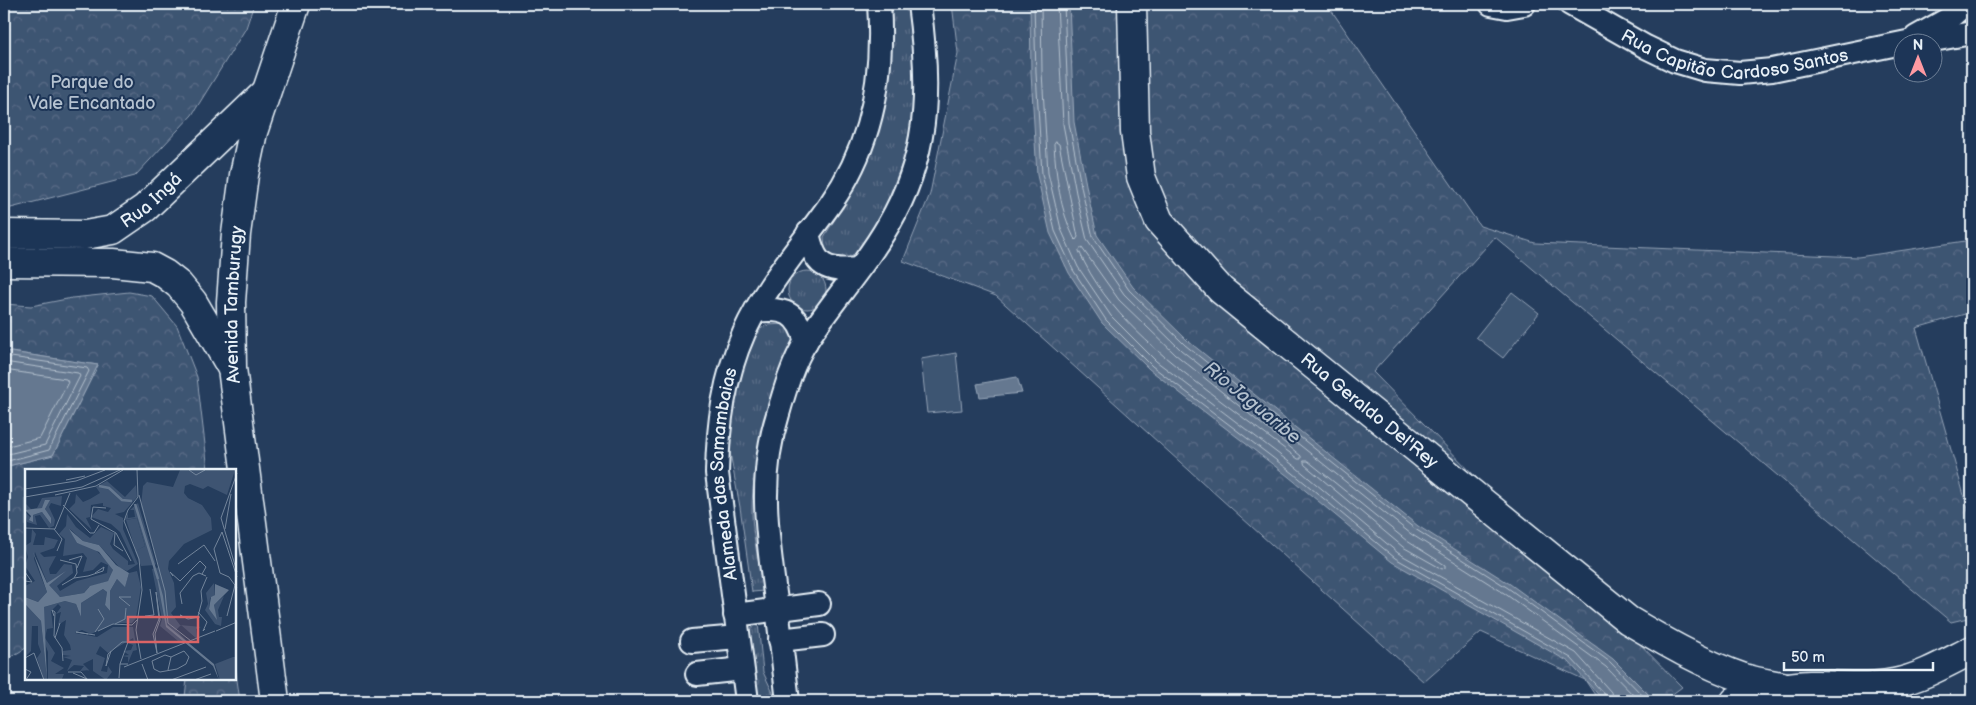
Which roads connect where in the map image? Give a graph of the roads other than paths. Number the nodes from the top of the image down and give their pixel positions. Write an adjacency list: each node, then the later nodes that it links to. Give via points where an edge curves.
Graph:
1 (296, 4): 13 (main road, Avenida Tamburugy)
2 (879, 4): 14 (street, Alameda das Samambaias, via 879,69 864,140 832,202)
3 (919, 4): 17 (street, Alameda das Samambaias, via 926,88 925,121 919,149 910,181 895,213)
4 (1132, 4): 31 (main road, Rua Geraldo Del'Rey, via 1135,132 1141,177 1159,221 1221,290 1628,620 1709,664 1744,678)
5 (1491, 4): 6 (street, via 1506,7)
6 (1524, 4)
7 (1570, 4): 12 (street, Rua Capitão Cardoso Santos, via 1646,47 1675,61 1705,70 1740,73 1772,70)
8 (1964, 4): 9 (street, Rua Capitão Cardoso Santos)
9 (1924, 32)
10 (1972, 33): 11 (street, Rua Capitão Cardoso Santos)
11 (1944, 38)
12 (1894, 45)
13 (266, 92): 15 (main road, Rua Ingá, via 145,208 113,230 85,235); 20 (main road, Avenida Tamburugy, via 253,132 236,234 231,302)
14 (808, 233): 17 (street, via 816,258 822,264 831,269); 18 (street, Alameda das Samambaias)
15 (4, 234)
16 (4, 262): 20 (main road, via 113,263 152,267 179,285 193,302)
17 (858, 269): 19 (street, Alameda das Samambaias)
18 (756, 310): 19 (street, via 784,311 795,318); 23 (street, Alameda das Samambaias, via 733,360 723,396 718,436 717,473)
19 (806, 342): 22 (street, Alameda das Samambaias, via 777,415 764,486)
20 (232, 368): 32 (main road, Avenida Tamburugy)
21 (819, 604): 22 (street)
22 (777, 610): 23 (street); 26 (street, Alameda das Samambaias)
23 (735, 615): 25 (street, Alameda das Samambaias)
24 (823, 635): 26 (street)
25 (738, 637): 27 (street); 29 (street, Alameda das Samambaias)
26 (780, 640): 34 (street, Alameda das Samambaias)
27 (692, 641)
28 (1972, 650): 31 (main road, via 1896,683)
29 (742, 669): 30 (street); 33 (street, Alameda das Samambaias)
30 (697, 674)
31 (1786, 687): 35 (main road)
32 (274, 701)
33 (747, 701)
34 (788, 701)
35 (1735, 701)

